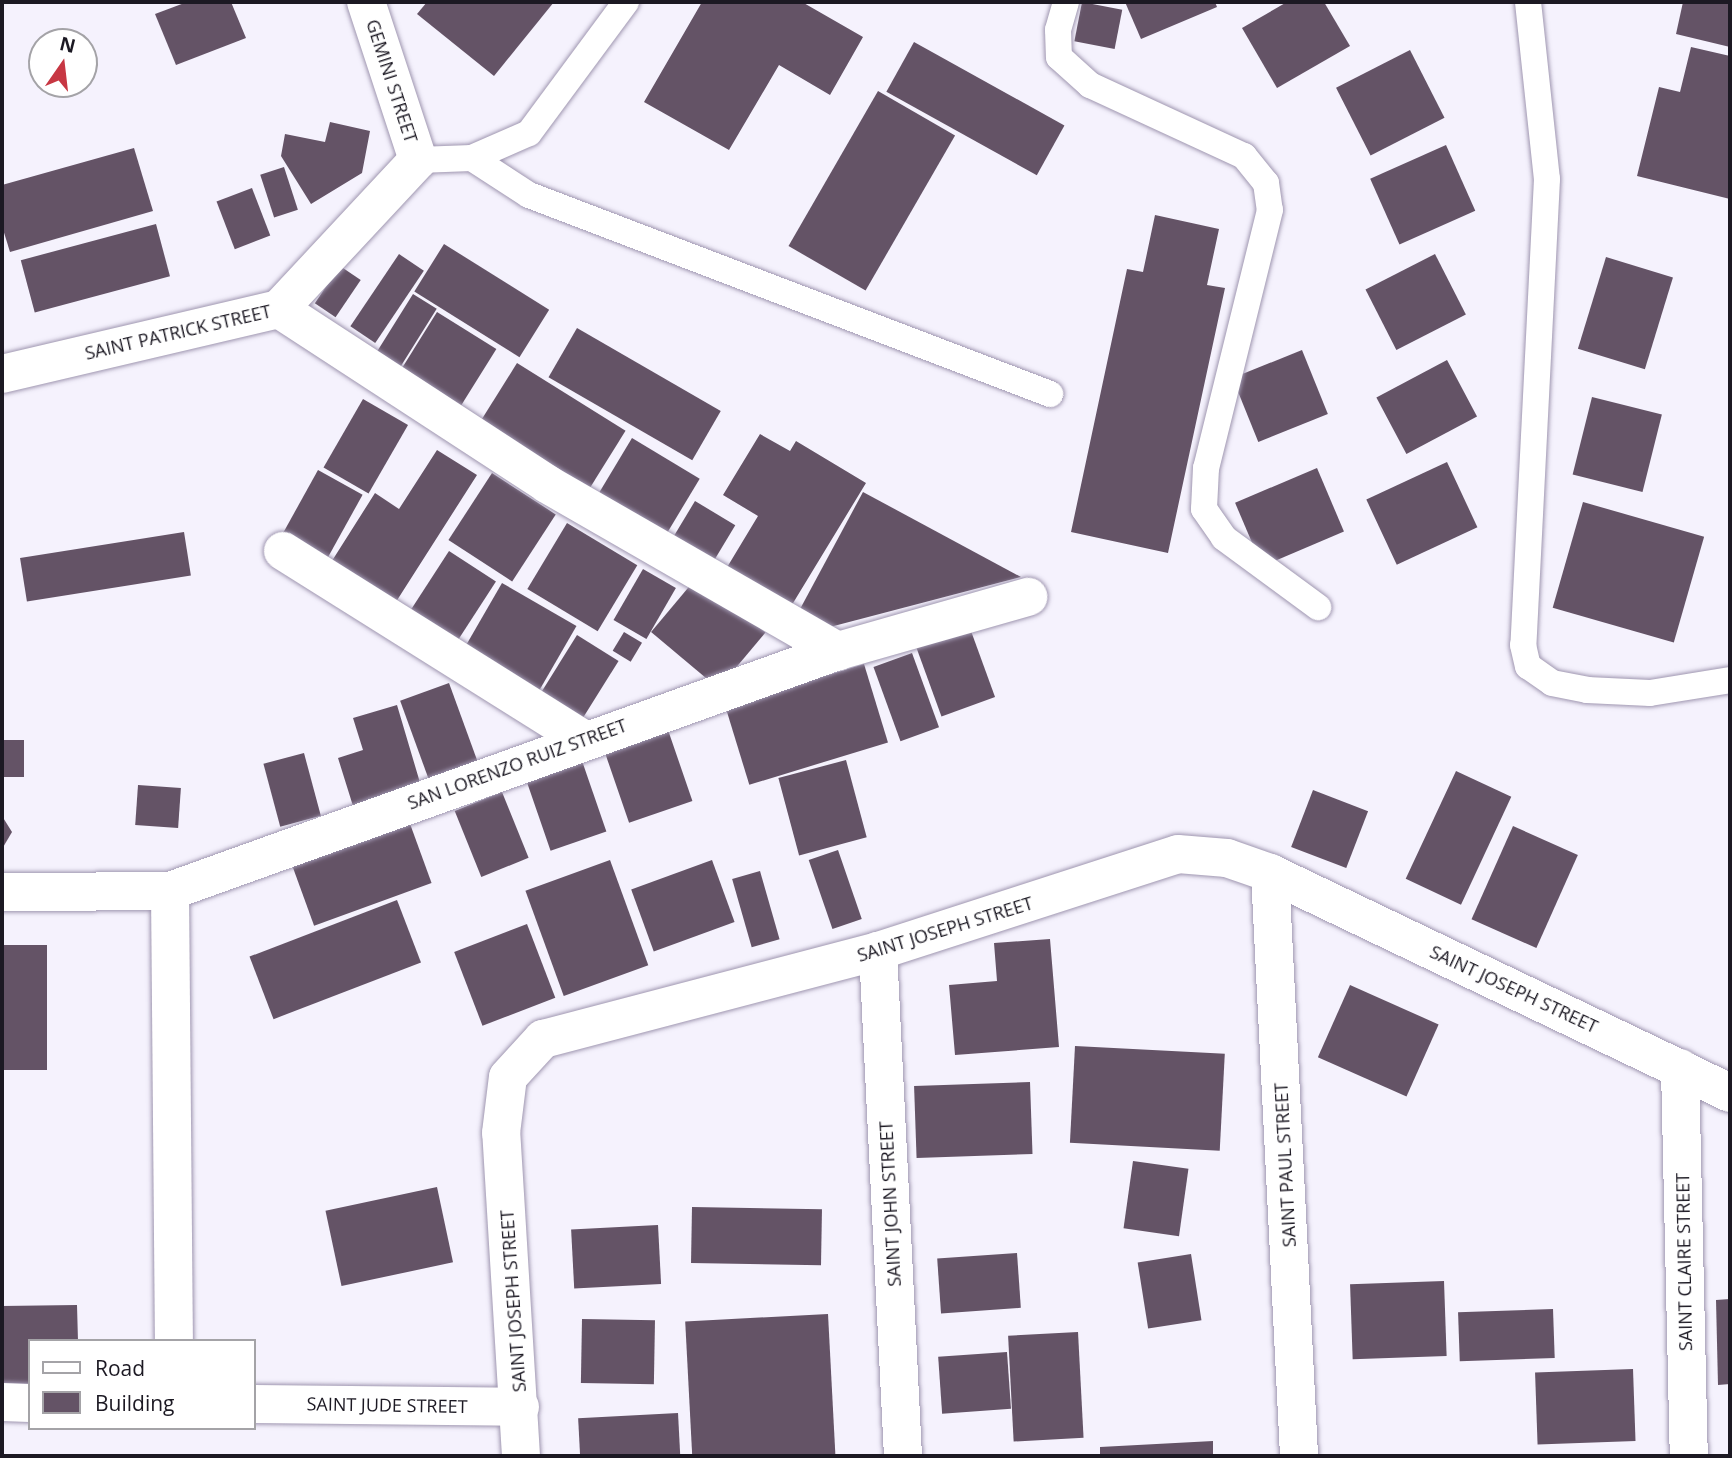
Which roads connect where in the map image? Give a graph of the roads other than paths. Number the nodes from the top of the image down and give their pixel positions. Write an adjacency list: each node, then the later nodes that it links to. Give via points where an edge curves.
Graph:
1 (366, 2): 6 (street, GEMINI STREET)
2 (626, 2): 5 (lane, via 529,133)
3 (1066, 2): 12 (lane, via 1058,30 1059,58 1090,85 1244,156 1266,183 1270,210 1206,468 1204,509 1224,538)
4 (1528, 2): 14 (lane, via 1547,179 1522,645 1528,666 1552,682 1587,690 1650,693)
5 (472, 158): 6 (lane); 9 (lane, via 529,195)
6 (418, 160): 7 (street, SAINT PATRICK STREET)
7 (279, 309): 8 (street, SAINT PATRICK STREET); 13 (street, via 547,484)
8 (4, 365)
9 (1050, 394)
10 (283, 551): 15 (street)
11 (1028, 597): 13 (street, SAN LORENZO RUIZ STREET)
12 (1318, 607)
13 (838, 651): 15 (street, SAN LORENZO RUIZ STREET)
14 (1730, 680)
15 (583, 739): 17 (street, SAN LORENZO RUIZ STREET)
16 (1270, 873): 19 (street, SAINT JOSEPH STREET, via 1227,858 1178,855); 20 (street, SAINT JOSEPH STREET); 29 (street, SAINT PAUL STREET)
17 (170, 891): 18 (street, SAN LORENZO RUIZ STREET); 22 (street)
18 (2, 892)
19 (878, 951): 26 (street, SAINT JOSEPH STREET, via 544,1039 508,1077 501,1132); 28 (street, SAINT JOHN STREET)
20 (1680, 1068): 21 (street, SAINT JOSEPH STREET); 30 (street, SAINT CLAIRE STREET)
21 (1730, 1093)
22 (174, 1339)
23 (2, 1402): 24 (street)
24 (28, 1403)
25 (256, 1404): 26 (street, SAINT JUDE STREET)
26 (520, 1407): 27 (street, SAINT JOSEPH STREET)
27 (521, 1456)
28 (903, 1456)
29 (1299, 1456)
30 (1689, 1456)

